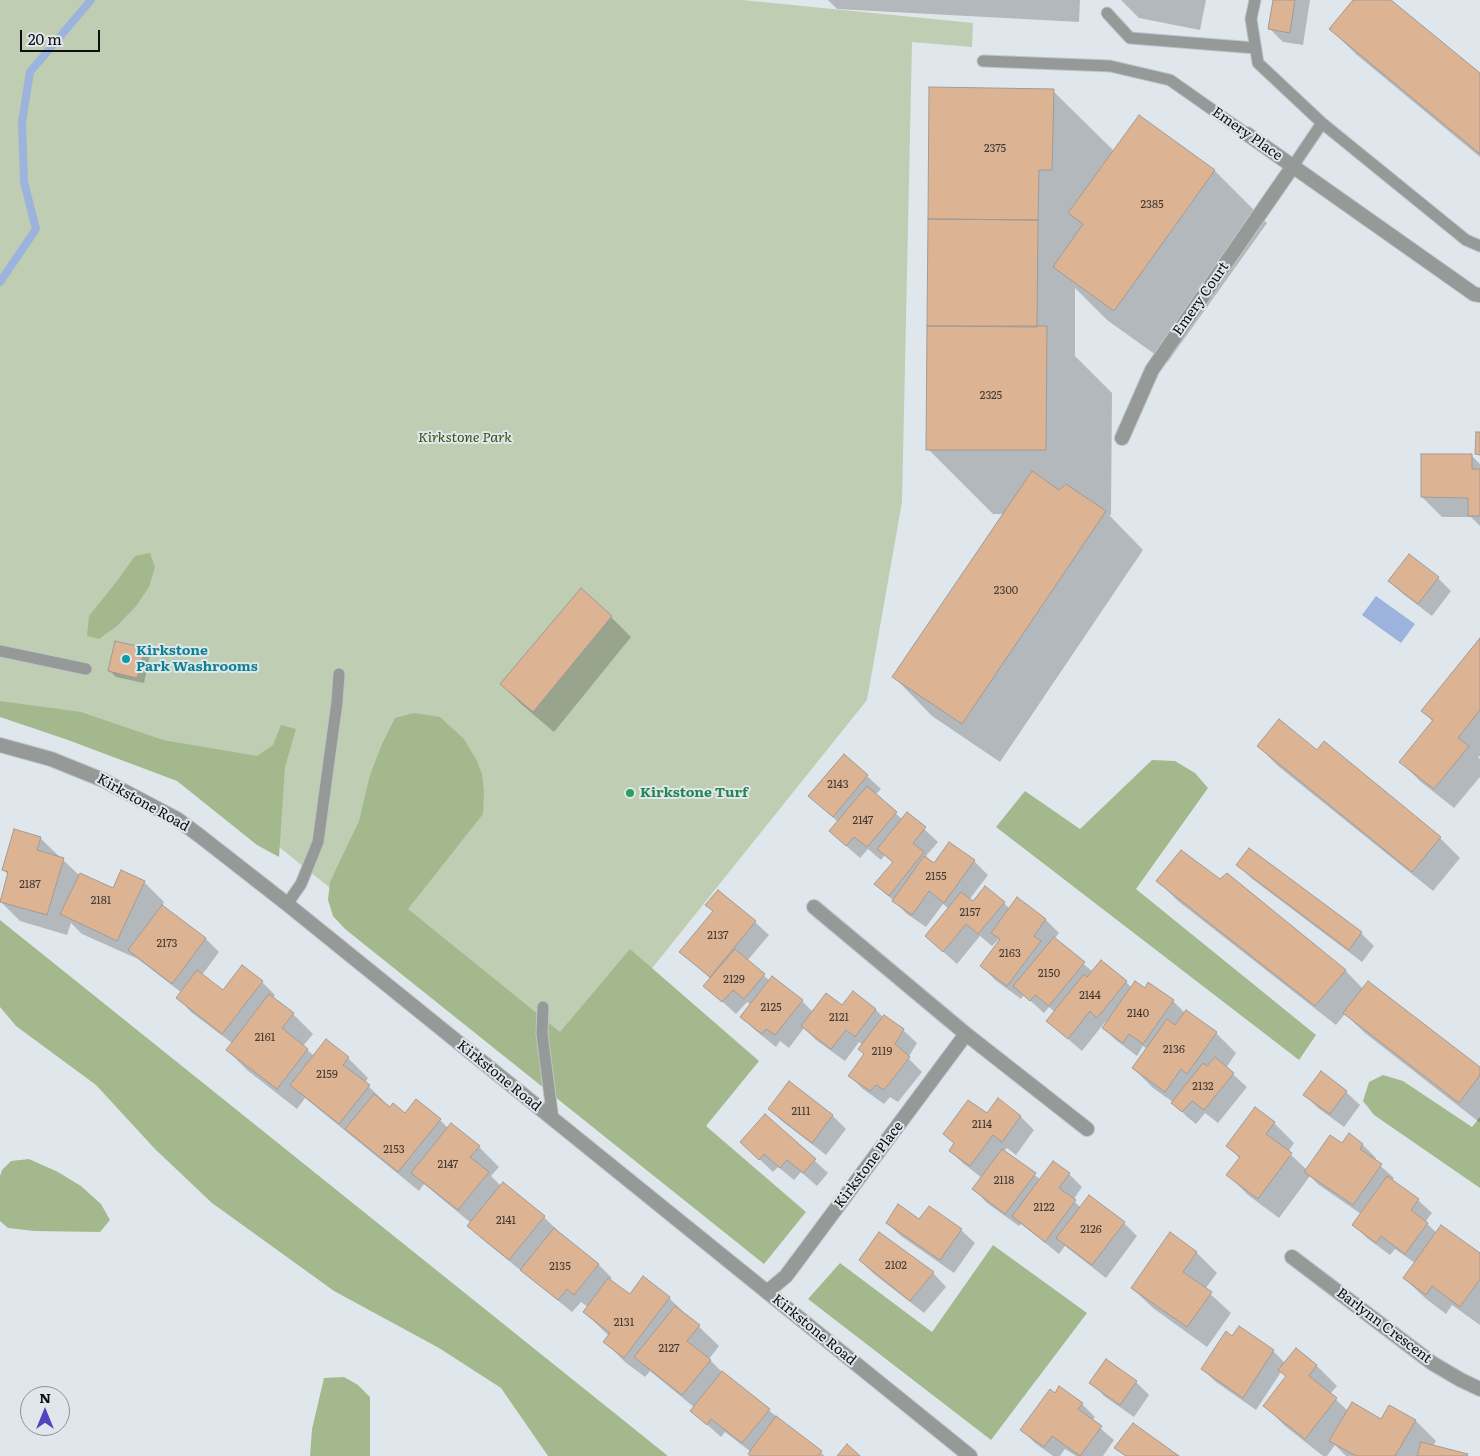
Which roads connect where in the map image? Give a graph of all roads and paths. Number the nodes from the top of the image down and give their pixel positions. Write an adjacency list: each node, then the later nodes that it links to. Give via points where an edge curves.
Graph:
1 (1255, 0): 3 (lane, via 1251,19)
2 (1107, 13): 3 (lane, via 1130,38)
3 (1255, 48): 5 (lane, via 1258,63)
4 (983, 60): 6 (lane, Emery Place, via 1110,66 1170,80)
5 (1322, 123): 7 (lane); 8 (lane, via 1466,240)
6 (1247, 134): 7 (street, Emery Place)
7 (1292, 166): 9 (street, Emery Place, via 1474,294); 10 (street, Emery Court, via 1152,370)
8 (1480, 246)
9 (1480, 295)
10 (1122, 438)
11 (0, 651): 12 (lane)
12 (86, 669)
13 (339, 674): 15 (lane, via 318,842 301,884)
14 (0, 745): 15 (street, Kirkstone Road, via 51,759 104,780 177,819)
15 (287, 904): 19 (street, Kirkstone Road)
16 (814, 907): 18 (street)
17 (543, 1007): 19 (lane, via 542,1034)
18 (966, 1034): 20 (street); 22 (street, Kirkstone Place, via 786,1276)
19 (553, 1120): 22 (street, Kirkstone Road)
20 (1087, 1129)
21 (1292, 1257): 23 (street, Barlynn Crescent, via 1432,1364)
22 (767, 1292): 24 (street, Kirkstone Road)
23 (1480, 1389)
24 (970, 1456)

